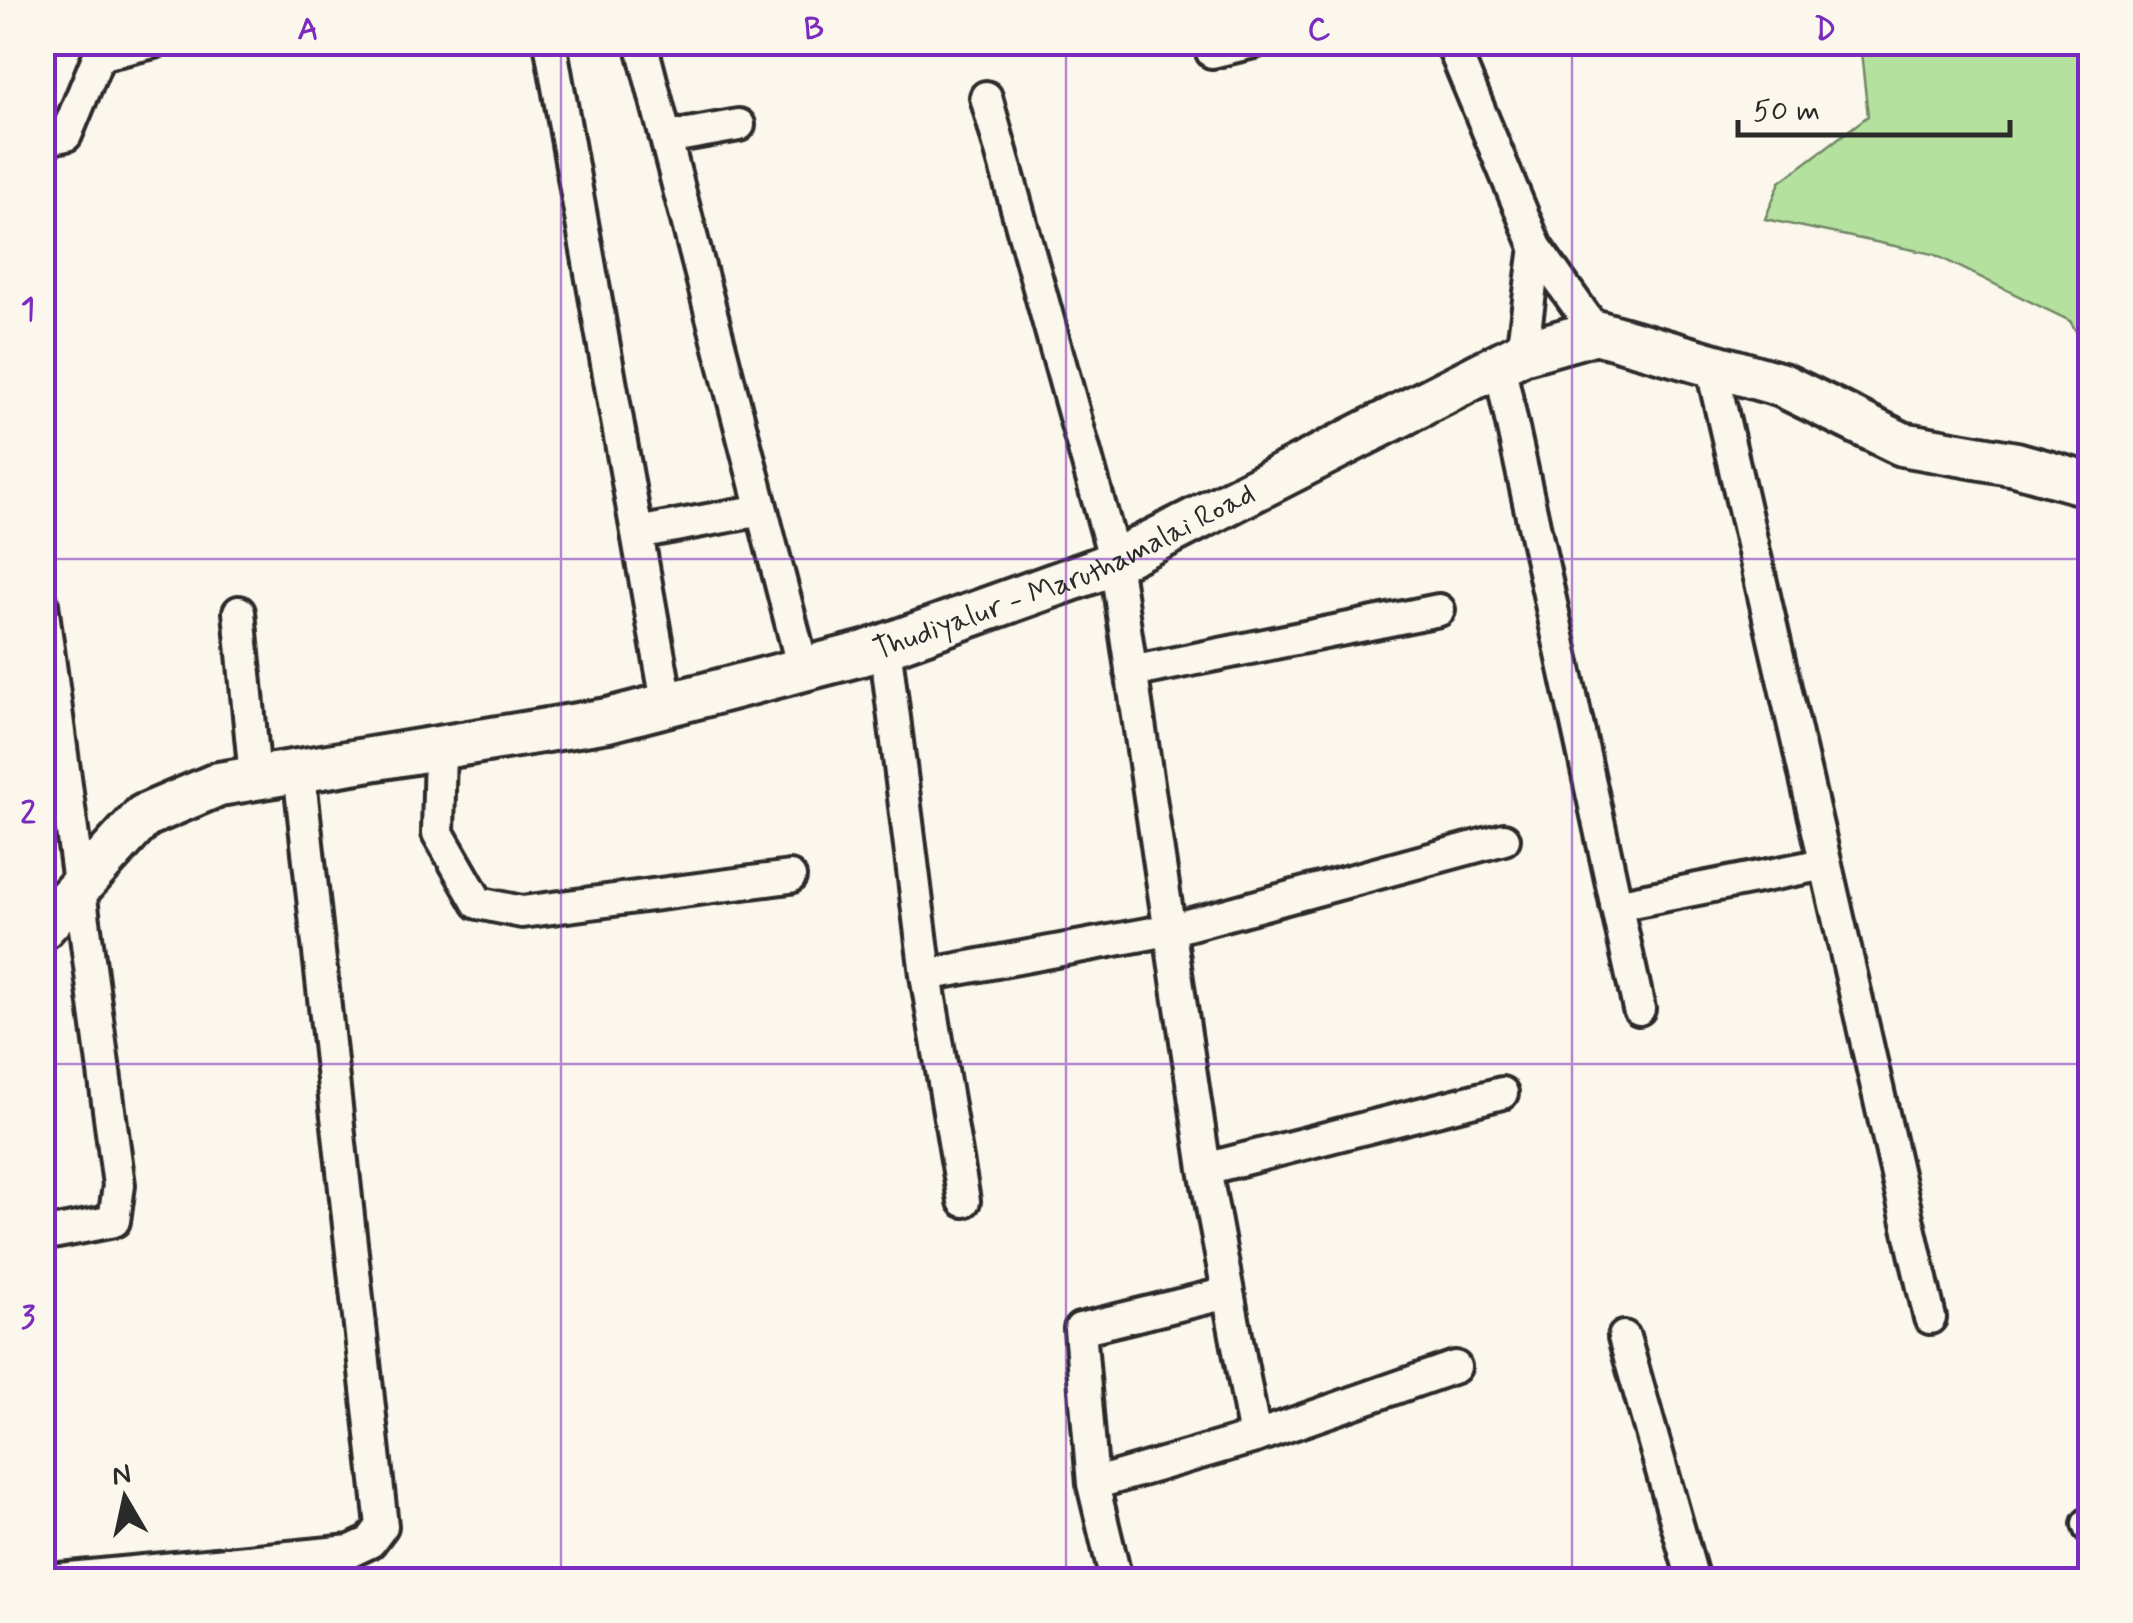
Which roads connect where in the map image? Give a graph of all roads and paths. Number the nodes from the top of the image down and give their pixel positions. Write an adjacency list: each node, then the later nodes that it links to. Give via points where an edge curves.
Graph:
1 (154, 42): 10 (street, via 98,56 66,135)
2 (550, 42): 17 (street)
3 (641, 42): 9 (street)
4 (1254, 42): 6 (street)
5 (1451, 42): 11 (street)
6 (1212, 52)
7 (986, 97): 18 (street)
8 (739, 125): 9 (street)
9 (666, 138): 16 (street)
10 (42, 140)
11 (1536, 247): 12 (street); 13 (street)
12 (1596, 332): 13 (main road, Thudiyalur - Maruthamalai Road); 14 (main road)
13 (1510, 358): 18 (main road, Thudiyalur - Maruthamalai Road); 33 (street)
14 (1711, 366): 15 (main road, via 1782,386 1902,444); 30 (street)
15 (2090, 485)
16 (762, 510): 17 (street); 23 (street)
17 (637, 532): 25 (street)
18 (1115, 561): 22 (main road, Thudiyalur - Maruthamalai Road); 24 (street)
19 (42, 604): 32 (street)
20 (1439, 610): 24 (street)
21 (239, 612): 28 (street)
22 (885, 645): 23 (main road, Thudiyalur - Maruthamalai Road); 36 (street)
23 (803, 668): 25 (main road, Thudiyalur - Maruthamalai Road)
24 (1131, 672): 35 (street)
25 (667, 702): 26 (main road, Thudiyalur - Maruthamalai Road, via 608,720)
26 (440, 748): 27 (main road, Thudiyalur - Maruthamalai Road); 31 (street, via 438,833 478,903 522,912)
27 (300, 770): 28 (main road, Thudiyalur - Maruthamalai Road); 48 (street, via 382,1526 370,1542 351,1550)
28 (255, 778): 32 (main road, Thudiyalur - Maruthamalai Road, via 219,784 144,816)
29 (1504, 840): 35 (street)
30 (1825, 864): 33 (street); 43 (street)
31 (790, 877)
32 (79, 888): 34 (main road, Thudiyalur - Maruthamalai Road); 41 (street, via 119,1185 114,1221)
33 (1616, 906): 37 (street)
34 (42, 928)
35 (1169, 930): 36 (street); 39 (street)
36 (926, 975): 40 (street)
37 (1639, 1008)
38 (1502, 1093): 39 (street)
39 (1205, 1168): 42 (street)
40 (964, 1201)
41 (42, 1234)
42 (1228, 1293): 46 (street); 47 (street, via 1080,1328)
43 (1930, 1318)
44 (1624, 1337): 50 (street)
45 (1455, 1367): 46 (street)
46 (1255, 1438): 47 (street)
47 (1093, 1484): 49 (street)
48 (49, 1580)
49 (1116, 1580)
50 (1693, 1580)

